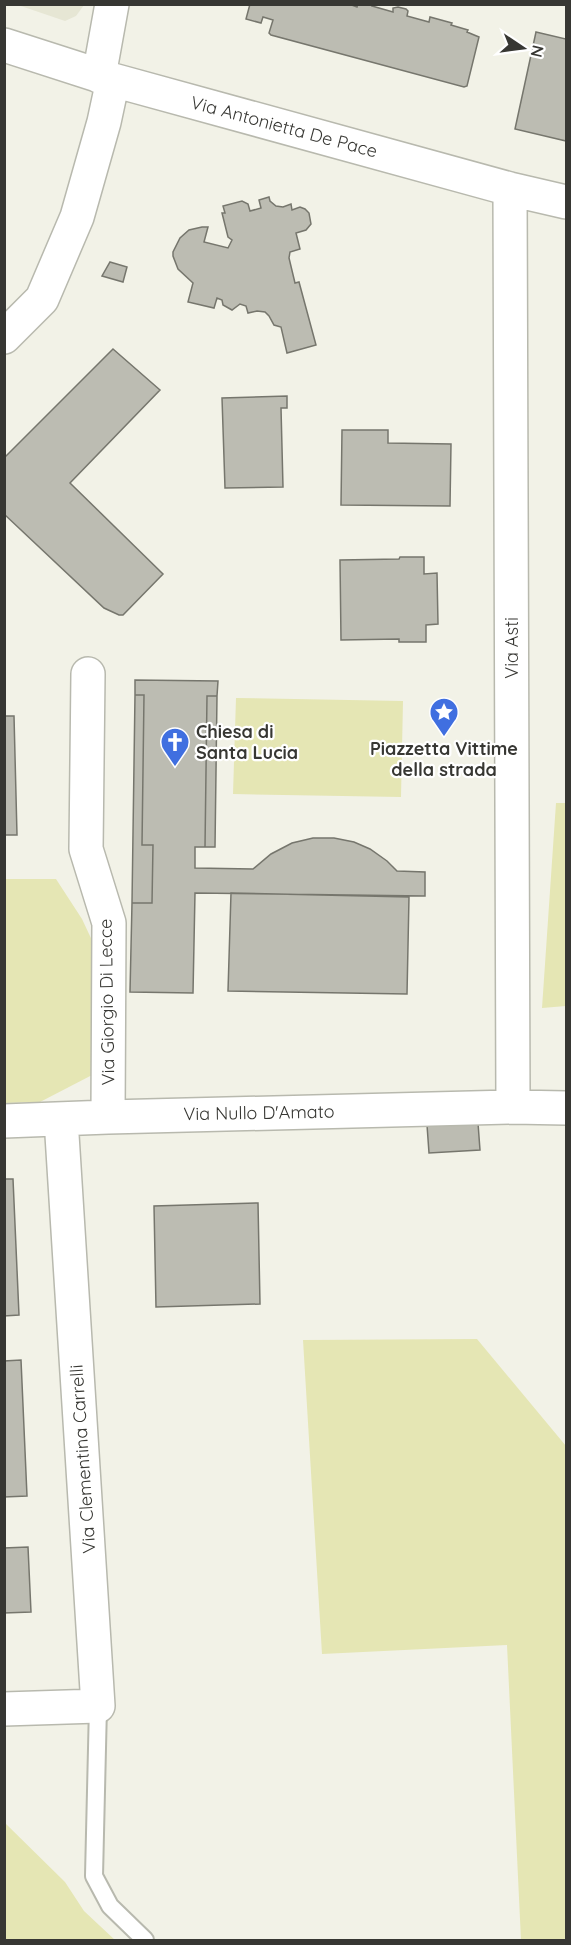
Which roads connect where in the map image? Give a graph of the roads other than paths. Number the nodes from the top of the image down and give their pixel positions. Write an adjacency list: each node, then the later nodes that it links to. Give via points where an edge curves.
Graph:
1 (112, 4): 3 (street)
2 (4, 45): 3 (street, Via Antonietta De Pace)
3 (106, 78): 4 (street, Via Antonietta De Pace); 6 (street, via 104,122 77,217 42,299)
4 (510, 189): 5 (street, Via Antonietta De Pace); 8 (street, Via Asti)
5 (567, 202)
6 (4, 337)
7 (88, 674): 10 (street, Via Giorgio Di Lecce, via 86,849 109,923)
8 (513, 1107): 9 (street, Via Nullo D'Amato); 10 (street, Via Nullo D'Amato)
9 (567, 1108)
10 (108, 1117): 11 (street, Via Nullo D'Amato)
11 (61, 1119): 12 (street, Via Nullo D'Amato); 13 (street, Via Clementina Carrelli)
12 (4, 1121)
13 (98, 1706): 14 (street); 15 (lane, via 94,1876 110,1906)
14 (4, 1709)
15 (145, 1941)

